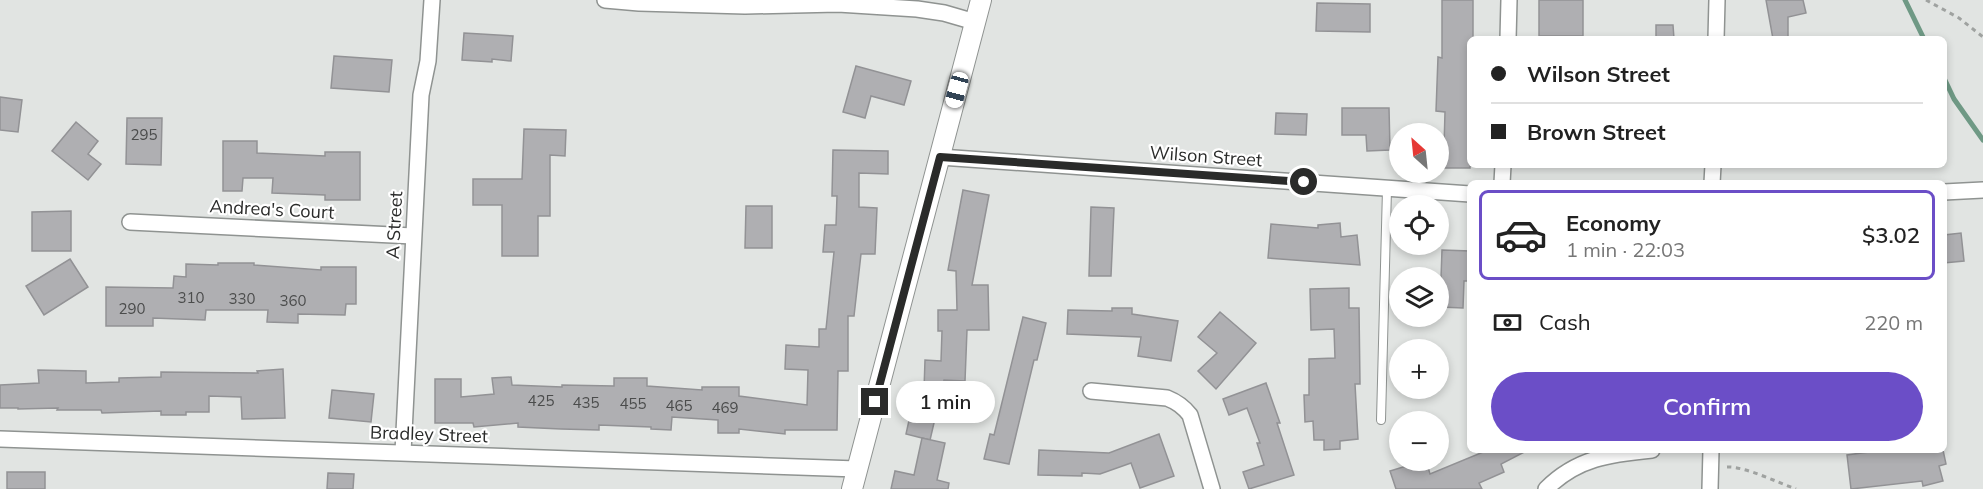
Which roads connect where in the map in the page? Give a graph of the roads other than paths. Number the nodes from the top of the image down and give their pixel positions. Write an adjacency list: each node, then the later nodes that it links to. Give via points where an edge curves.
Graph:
1 (432, 0): 15 (street, A Street, via 428,61 421,95)
2 (605, 0): 6 (street, via 906,8)
3 (981, 0): 6 (street)
4 (1509, 0): 7 (street)
5 (1718, 0): 8 (street)
6 (975, 22): 9 (street)
7 (1508, 36)
8 (1716, 36)
9 (940, 157): 10 (street, Wilson Street); 22 (street)
10 (1387, 189): 13 (street, Wilson Street); 17 (lane)
11 (1983, 190): 12 (street)
12 (1947, 192)
13 (1467, 194)
14 (130, 222): 15 (street, Andrea's Court)
15 (413, 236): 19 (street, A Street)
16 (1090, 391): 24 (street, via 1167,398 1184,407 1190,415)
17 (1381, 420)
18 (0, 439): 19 (street, Bradley Street)
19 (403, 452): 22 (street, Bradley Street)
20 (1620, 453): 25 (street, via 1581,464)
21 (1710, 453): 26 (street)
22 (857, 469): 23 (street)
23 (852, 489)
24 (1212, 489)
25 (1546, 489)
26 (1710, 489)

